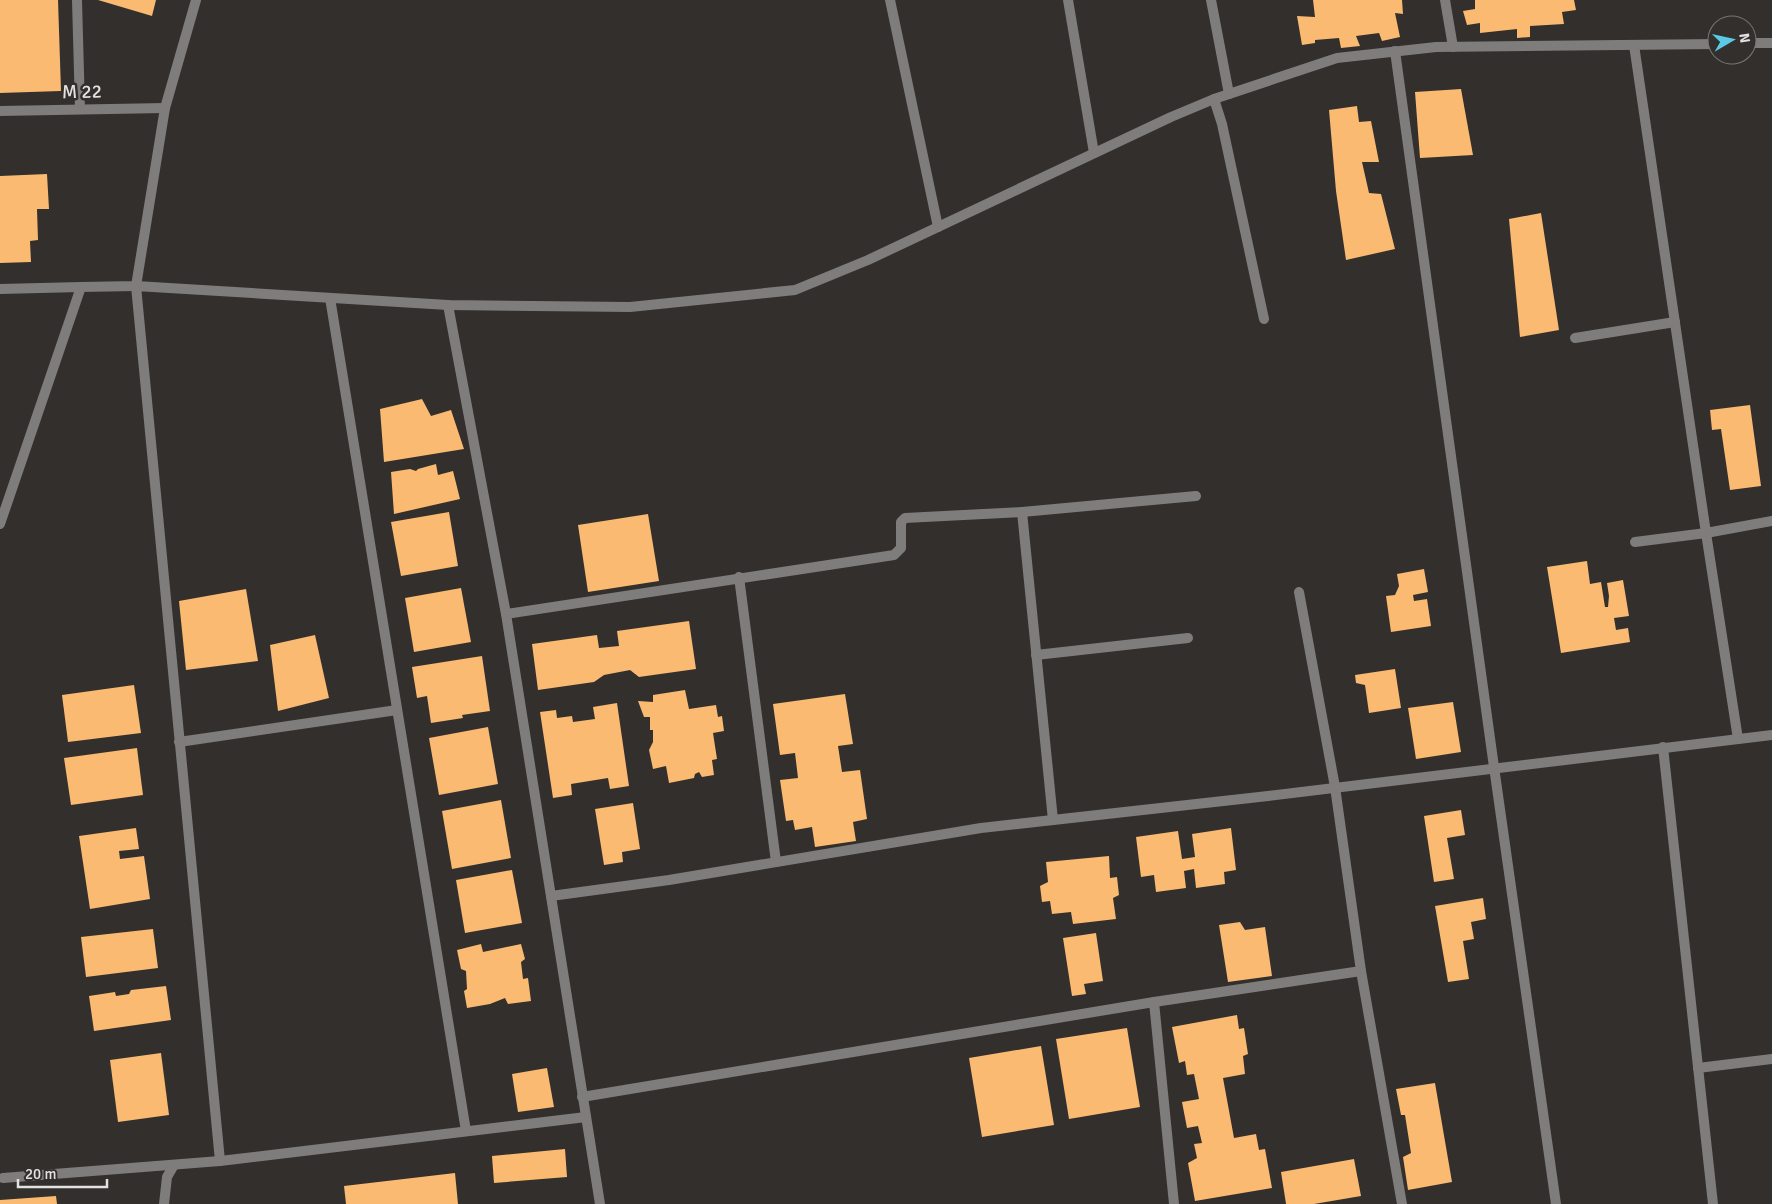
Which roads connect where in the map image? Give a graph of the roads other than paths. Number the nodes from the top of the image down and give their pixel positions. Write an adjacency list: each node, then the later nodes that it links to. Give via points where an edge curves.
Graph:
1 (77, 0): 16 (street)
2 (196, 0): 15 (street)
3 (890, 0): 19 (street)
4 (1068, 0): 18 (street)
5 (1211, 0): 13 (street)
6 (1445, 0): 11 (street)
7 (1757, 43): 8 (street)
8 (1772, 43)
9 (1707, 44): 10 (street)
10 (1634, 45): 11 (street); 26 (street)
11 (1452, 46): 12 (street)
12 (1395, 51): 13 (street, via 1337,58); 44 (street)
13 (1229, 94): 14 (street)
14 (1214, 99): 18 (street); 25 (street)
15 (165, 108): 16 (street, M 22); 20 (street)
16 (80, 109): 17 (street, M 22)
17 (0, 111)
18 (1094, 153): 19 (street)
19 (938, 227): 24 (street, via 795,290 630,307)
20 (136, 286): 21 (street); 23 (street); 42 (street)
21 (81, 287): 22 (street); 31 (street)
22 (0, 289)
23 (330, 298): 24 (street); 39 (street)
24 (448, 305): 36 (street)
25 (1264, 319)
26 (1675, 322): 27 (street); 32 (street)
27 (1575, 338)
28 (1196, 496): 29 (street)
29 (1022, 512): 34 (street, via 905,518 901,522 901,548 894,555); 38 (street)
30 (1772, 521): 32 (street)
31 (0, 524)
32 (1706, 533): 33 (street); 41 (street)
33 (1635, 542)
34 (739, 577): 36 (street); 47 (street)
35 (1299, 592): 45 (street)
36 (506, 614): 48 (street)
37 (1188, 638): 38 (street)
38 (1036, 655): 46 (street)
39 (397, 710): 42 (street); 55 (street)
40 (1772, 735): 41 (street)
41 (1738, 739): 43 (street)
42 (179, 742): 56 (street)
43 (1663, 747): 44 (street); 52 (street)
44 (1494, 768): 45 (street); 63 (street)
45 (1335, 788): 46 (street); 49 (street)
46 (1053, 820): 47 (street, via 981,828)
47 (776, 862): 48 (street)
48 (551, 896): 53 (street)
49 (1361, 971): 50 (street); 62 (street)
50 (1154, 1002): 53 (street); 61 (street)
51 (1772, 1059): 52 (street)
52 (1698, 1068): 64 (street)
53 (582, 1097): 54 (street)
54 (586, 1117): 55 (street); 60 (street)
55 (466, 1131): 56 (street)
56 (220, 1162): 57 (street)
57 (174, 1165): 58 (street); 59 (street, via 167,1177)
58 (3, 1178)
59 (164, 1204)
60 (600, 1204)
61 (1174, 1204)
62 (1402, 1204)
63 (1556, 1204)
64 (1713, 1204)

